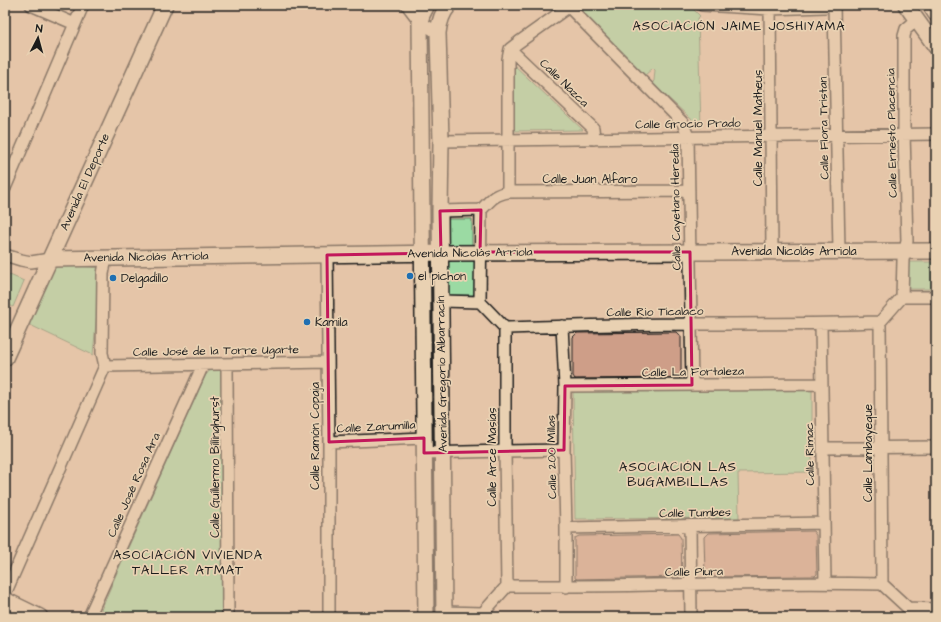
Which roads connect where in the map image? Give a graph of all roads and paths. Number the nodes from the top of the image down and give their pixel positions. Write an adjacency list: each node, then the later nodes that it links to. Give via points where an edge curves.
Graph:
1 (31, 5): 17 (street)
2 (83, 5): 17 (street)
3 (165, 5): 45 (street, Avenida El Deporte)
4 (407, 5): 16 (street)
5 (427, 5): 16 (street)
6 (449, 5): 18 (street, Avenida Gregorio Albarracín, via 442,15)
7 (702, 5): 13 (street)
8 (828, 5): 13 (street)
9 (834, 5): 23 (street, Calle Flora Tristan)
10 (906, 5): 15 (street)
11 (930, 5): 14 (street)
12 (569, 6): 20 (street); 25 (street, Calle Cayetano Heredia, via 683,123)
13 (770, 7): 24 (street, Calle Manuel Matheus)
14 (936, 14)
15 (917, 20): 19 (street); 21 (street, Calle Ernesto Placencia, via 906,29 904,36)
16 (420, 22): 18 (street); 40 (street, Avenida Gregorio Albarracín)
17 (75, 24): 29 (street)
18 (438, 33): 28 (street, Avenida Gregorio Albarracín)
19 (936, 47)
20 (510, 49): 26 (street, Calle Nazca, via 593,128); 27 (street)
21 (904, 134): 22 (street, Calle Grocio Prado); 23 (street, Calle Grocio Prado); 37 (street, Calle Ernesto Placencia, via 907,241)
22 (936, 134)
23 (837, 135): 24 (street, Calle Grocio Prado); 36 (street, Calle Flora Tristan)
24 (770, 136): 25 (street, Calle Grocio Prado); 35 (street, Calle Manuel Matheus)
25 (688, 137): 26 (street, Calle Grocio Prado); 30 (street, Calle Cayetano Heredia)
26 (594, 139): 27 (street, Calle Grocio Prado)
27 (508, 140): 28 (street, Calle Grocio Prado); 31 (street)
28 (441, 141): 33 (street, Avenida Gregorio Albarracín)
29 (5, 188)
30 (689, 191): 31 (street, Calle Juan Alfaro); 39 (street, Calle Cayetano Heredia)
31 (508, 192): 32 (street, Calle Juan Alfaro, via 492,198)
32 (481, 210): 33 (street); 38 (street)
33 (440, 211): 41 (street, Avenida Gregorio Albarracín)
34 (936, 250): 37 (street, Avenida Nicolás Arriola)
35 (772, 251): 36 (street, Avenida Nicolás Arriola); 39 (street, Avenida Nicolás Arriola)
36 (839, 251): 37 (street, Avenida Nicolás Arriola)
37 (905, 251): 47 (street, Calle Ernesto Placencia)
38 (480, 252): 39 (street, Avenida Nicolás Arriola); 41 (street, Avenida Nicolás Arriola); 49 (street)
39 (690, 252): 51 (street, Calle Cayetano Heredia)
40 (422, 253): 41 (street, Avenida Nicolás Arriola); 43 (street, Avenida Nicolás Arriola); 63 (street, Avenida Gregorio Albarracín)
41 (441, 253): 48 (street, Avenida Gregorio Albarracín)
42 (5, 255): 45 (street, Avenida Nicolás Arriola, via 31,262)
43 (327, 255): 44 (street, Avenida Nicolás Arriola); 56 (street, Calle Ramón Copaja)
44 (106, 258): 45 (street, Avenida Nicolás Arriola); 59 (street, via 103,274 102,353)
45 (50, 259): 55 (street, Avenida El Deporte)
46 (936, 297): 47 (street)
47 (902, 298): 50 (street)
48 (441, 301): 49 (street); 70 (street, Avenida Gregorio Albarracín)
49 (480, 302): 54 (street)
50 (880, 322): 52 (street, Calle Rio Ticalaco); 67 (street, Calle Lambayeque)
51 (691, 324): 52 (street, Calle Rio Ticalaco); 53 (street, Calle Rio Ticalaco); 61 (street, Calle Cayetano Heredia)
52 (821, 324): 60 (street, Calle Rimac)
53 (562, 326): 54 (street, Calle Rio Ticalaco); 62 (street, Calle 200 Millas)
54 (505, 328): 69 (street, Calle Arce Masías)
55 (5, 358)
56 (328, 362): 57 (street, Calle José de la Torre Ugarte); 64 (street, Calle Ramón Copaja)
57 (227, 364): 58 (street, Calle José de la Torre Ugarte); 88 (street, Calle Guillermo Billinghurst)
58 (203, 365): 59 (street, Calle José de la Torre Ugarte); 87 (street, Calle José Rosa Ara)
59 (105, 366): 80 (street)
60 (822, 384): 61 (street, Calle La Fortaleza); 66 (street, Calle Rimac)
61 (692, 385): 62 (street, Calle La Fortaleza)
62 (564, 386): 68 (street, Calle 200 Millas)
63 (424, 438): 64 (street, Calle Zarumilla); 71 (street, Avenida Gregorio Albarracín)
64 (329, 442): 89 (street, Calle Ramón Copaja)
65 (936, 447): 67 (street)
66 (823, 448): 67 (street); 72 (street, Calle Rimac)
67 (881, 448): 76 (street, Calle Lambayeque)
68 (564, 450): 69 (street); 74 (street, Calle 200 Millas)
69 (505, 451): 70 (street); 78 (street, Calle Arce Masías)
70 (442, 452): 71 (street); 84 (street, Avenida Gregorio Albarracín)
71 (424, 453): 90 (street, Avenida Gregorio Albarracín)
72 (824, 523): 73 (street, Calle Tumbes); 75 (street, Calle Rimac)
73 (690, 526): 74 (street, Calle Tumbes); 77 (street)
74 (566, 528): 79 (street, Calle 200 Millas)
75 (825, 583): 76 (street, Calle Piura); 77 (street, Calle Piura)
76 (882, 584): 83 (street)
77 (690, 585): 79 (street, Calle Piura); 91 (street)
78 (507, 586): 79 (street, Calle Piura); 85 (street)
79 (566, 587)
80 (5, 594)
81 (5, 600): 86 (street)
82 (936, 608): 83 (street)
83 (908, 612)
84 (444, 614): 85 (street)
85 (483, 615)
86 (40, 617)
87 (89, 617)
88 (228, 617)
89 (329, 617)
90 (426, 617)
91 (691, 617)

